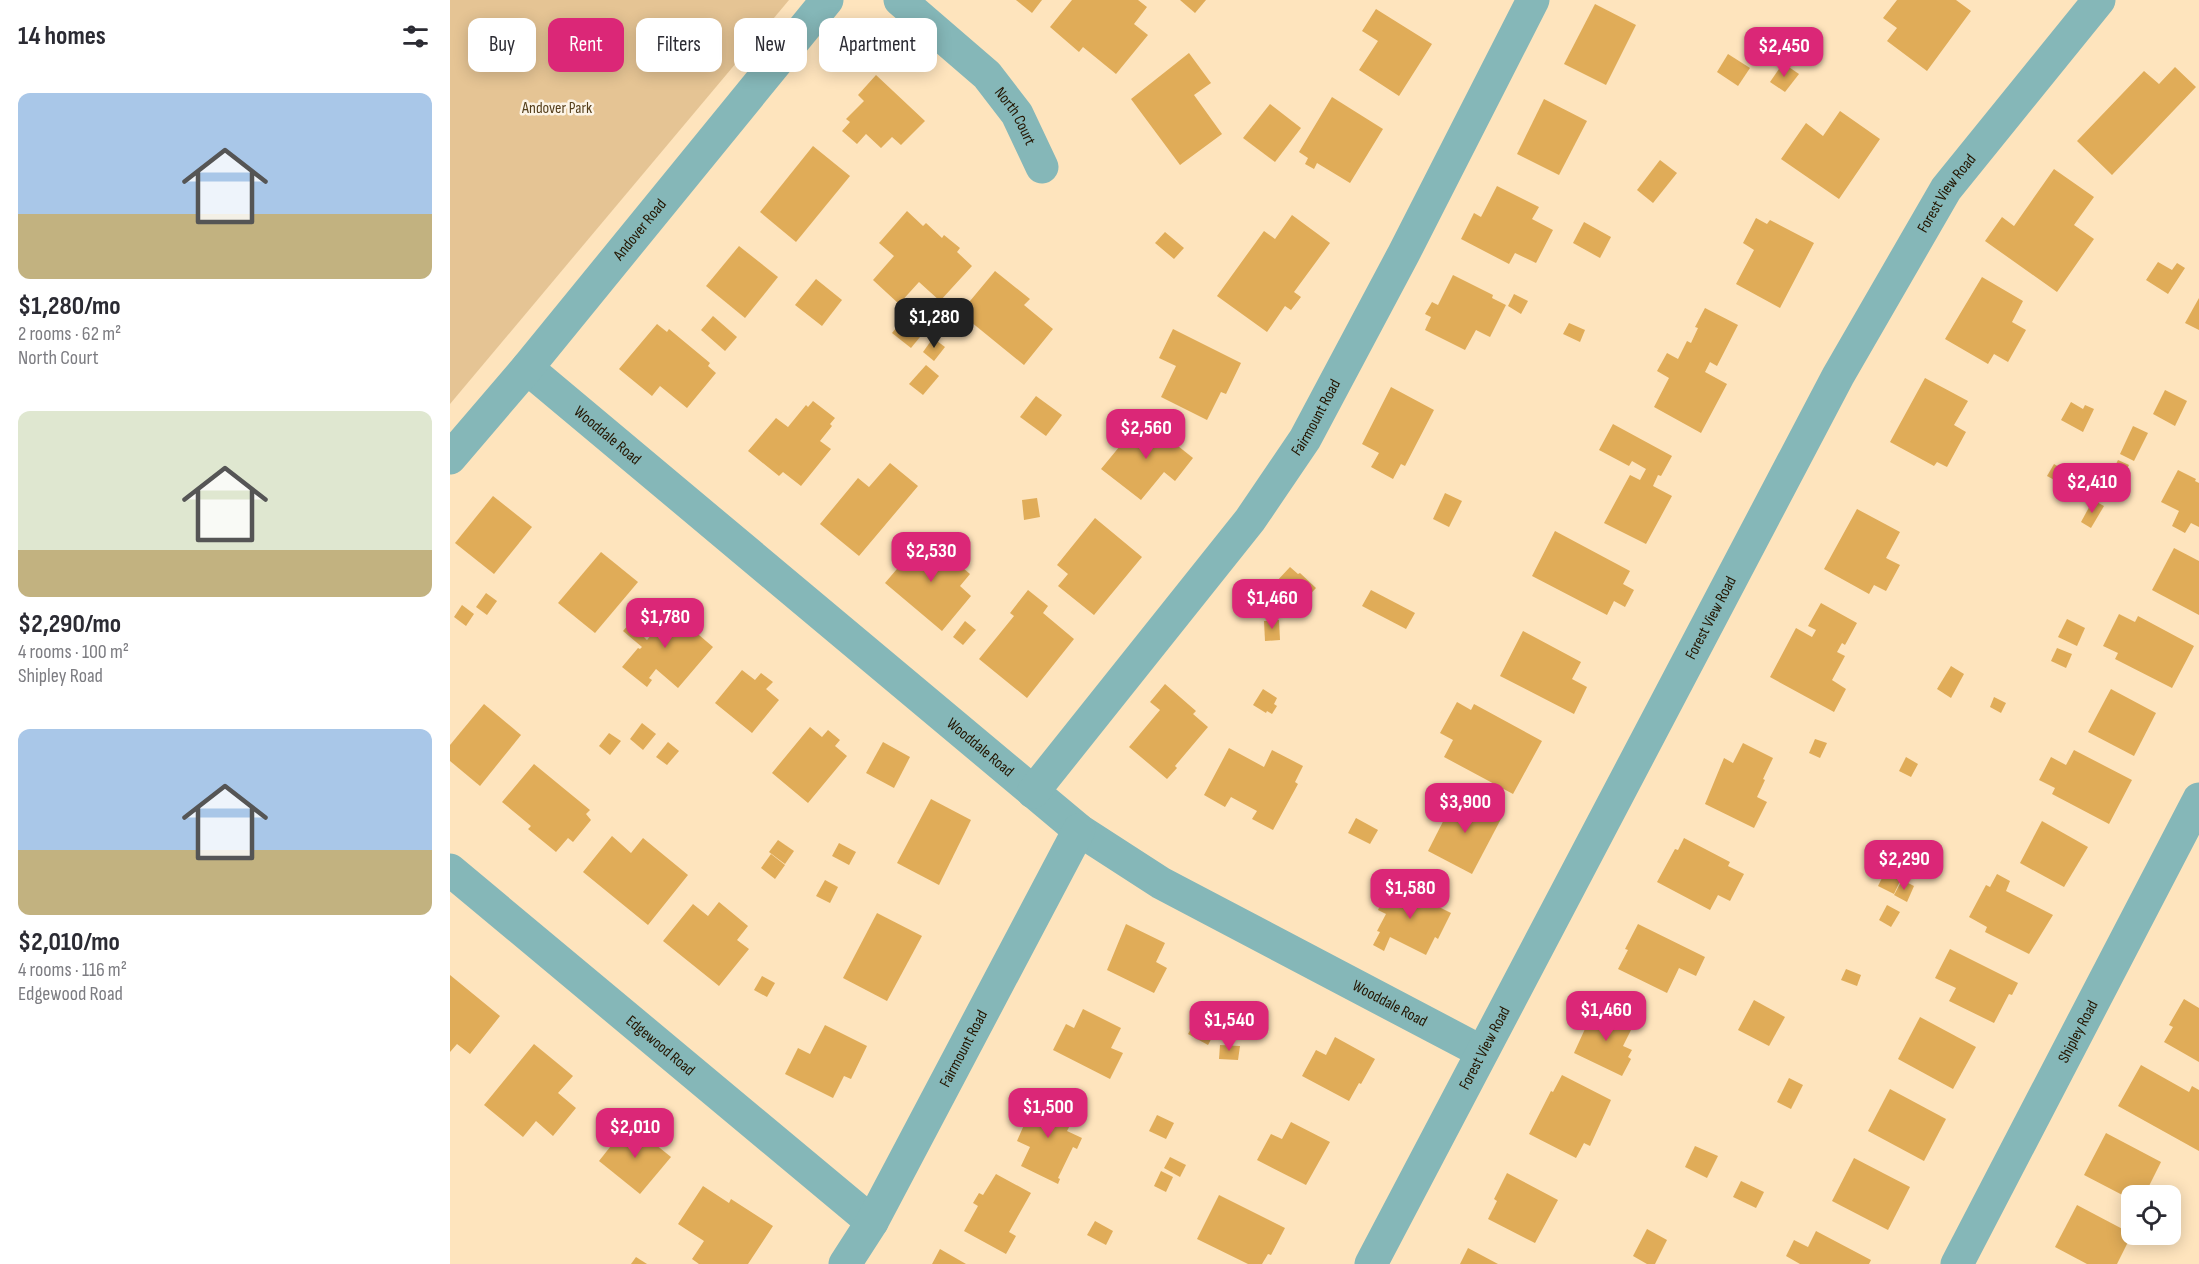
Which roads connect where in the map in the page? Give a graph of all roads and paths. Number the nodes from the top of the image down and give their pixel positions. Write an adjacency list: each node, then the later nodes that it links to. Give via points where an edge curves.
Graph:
1 (826, 0): 6 (street, Andover Road)
2 (900, 0): 5 (street, North Court, via 987,75 1017,114)
3 (1533, 0): 8 (street, Fairmount Road, via 1305,439 1250,520)
4 (2099, 0): 12 (street, Forest View Road, via 1946,189 1838,376)
5 (1042, 167)
6 (527, 368): 7 (street, Andover Road); 8 (street, Wooddale Road)
7 (450, 458)
8 (1033, 792): 10 (street, Wooddale Road)
9 (2199, 799): 16 (street, Shipley Road)
10 (1078, 830): 12 (street, Wooddale Road, via 1161,883); 13 (street, Fairmount Road)
11 (450, 870): 13 (street, Edgewood Road)
12 (1482, 1052): 15 (street, Forest View Road)
13 (872, 1222): 14 (street, Fairmount Road)
14 (845, 1264)
15 (1371, 1264)
16 (1957, 1264)

